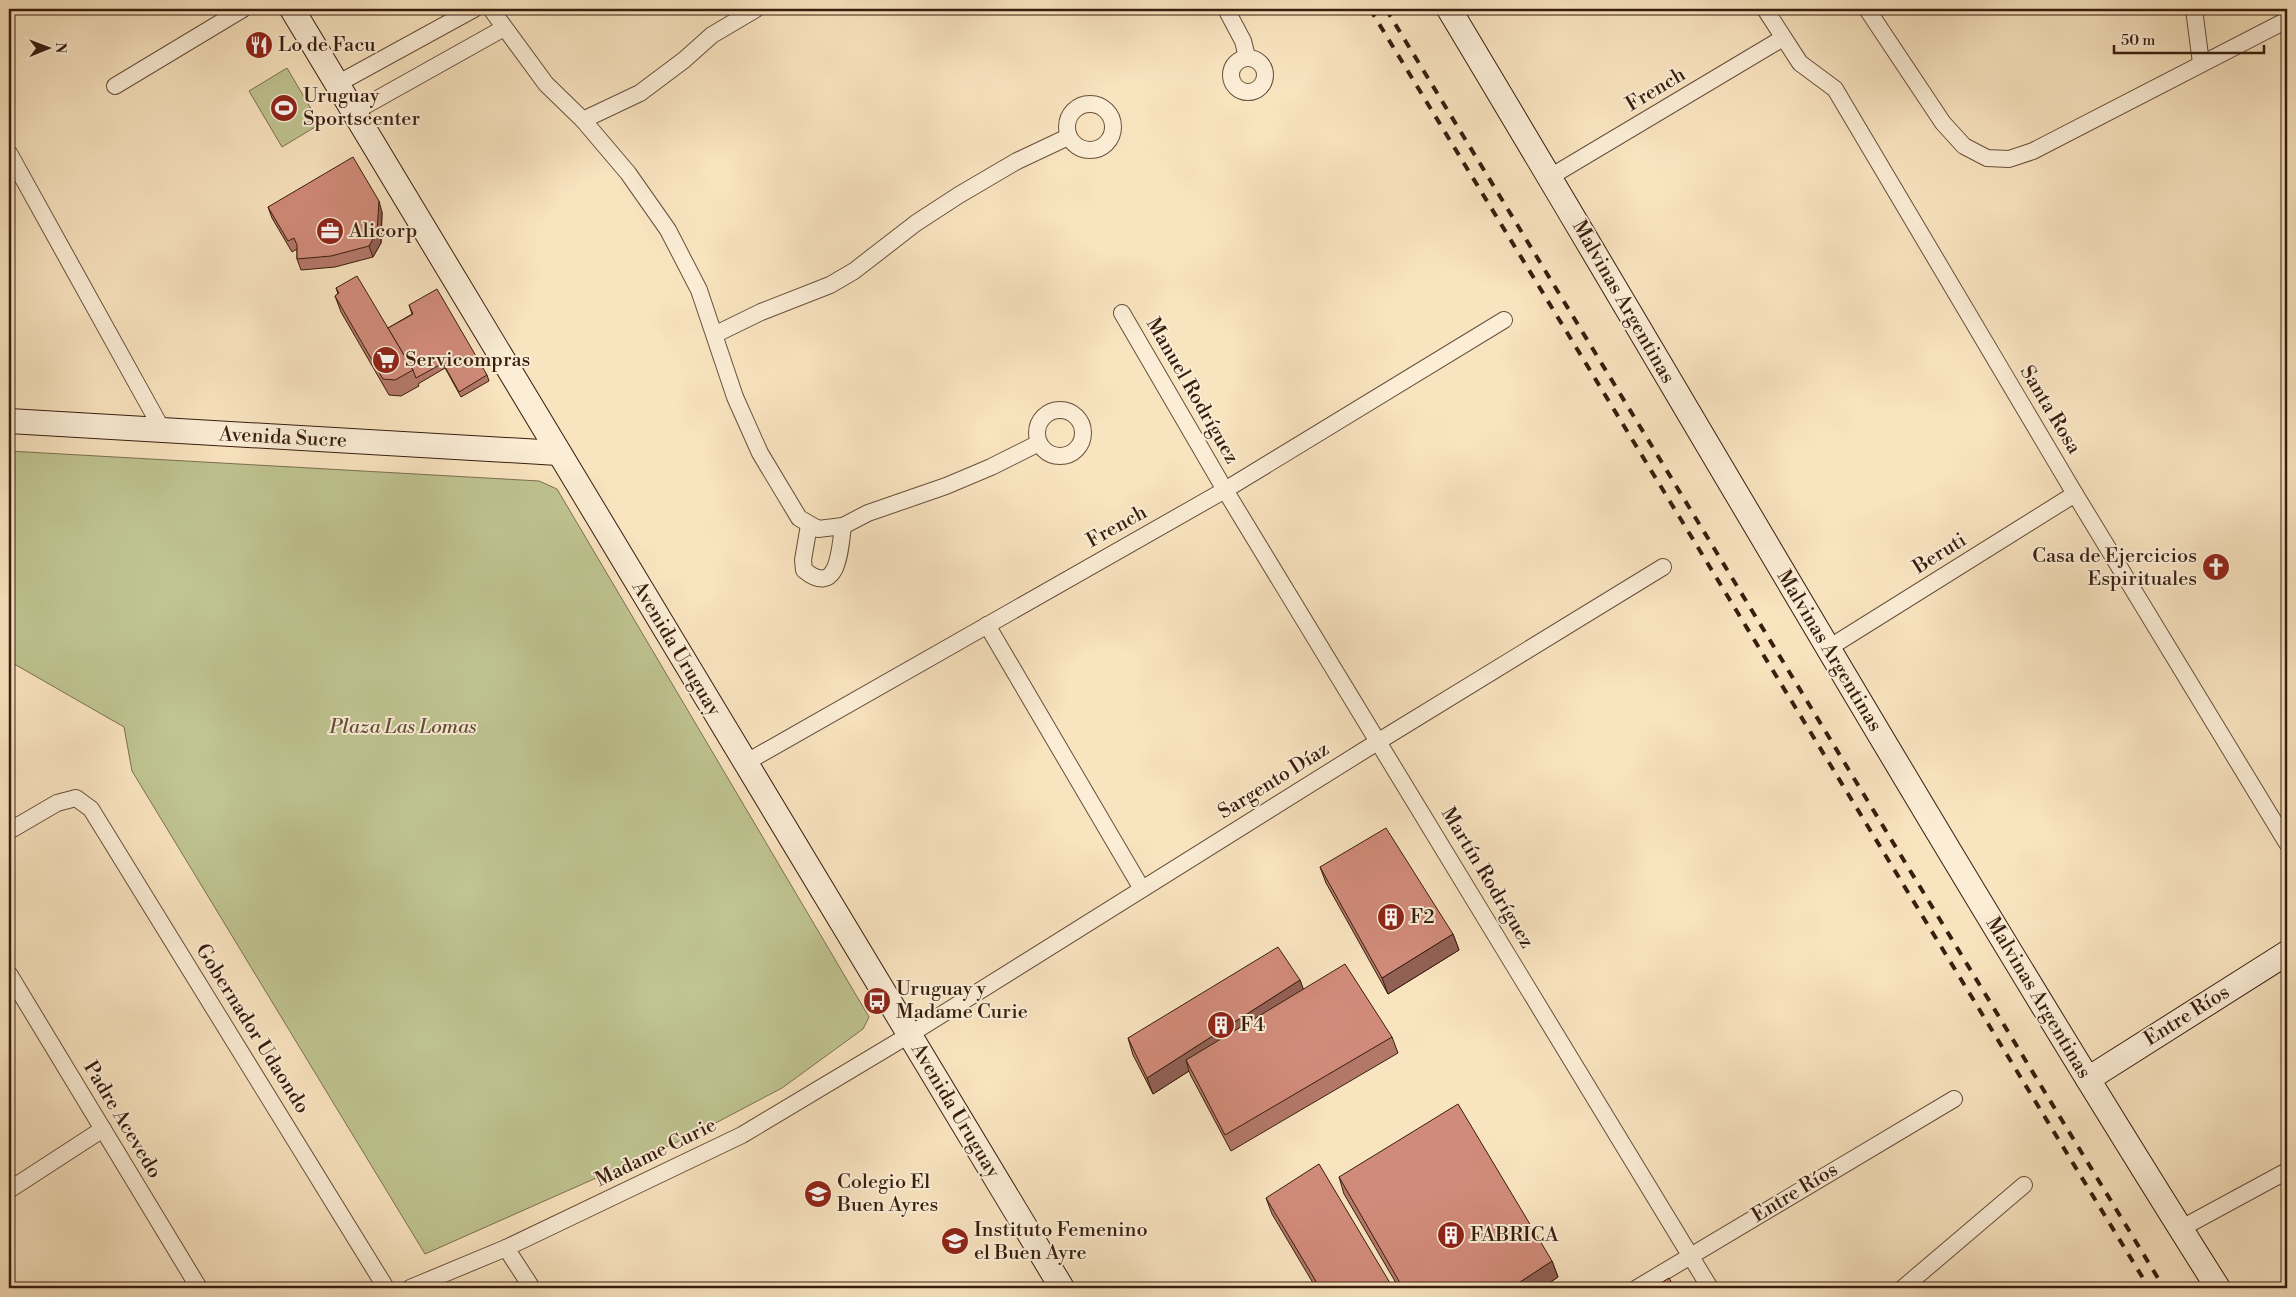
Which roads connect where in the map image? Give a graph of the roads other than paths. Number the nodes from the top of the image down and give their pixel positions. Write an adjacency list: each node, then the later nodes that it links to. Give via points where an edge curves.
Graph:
1 (243, 9): 17 (street)
2 (292, 9): 16 (main road, Avenida Uruguay)
3 (474, 9): 16 (street)
4 (492, 9): 12 (street)
5 (756, 9): 19 (street, via 712,35 640,93)
6 (1226, 9): 14 (street, via 1243,41)
7 (1449, 9): 22 (main road, Malvinas Argentinas)
8 (1765, 9): 13 (street, Santa Rosa)
9 (1867, 9): 15 (street, via 1943,123 1964,146 1987,158 2008,159 2033,151)
10 (2194, 9): 15 (street)
11 (2287, 20): 15 (street)
12 (504, 28): 18 (street); 19 (street, via 546,84)
13 (1783, 38): 22 (street, French); 31 (street, Santa Rosa, via 1800,63 1835,89)
14 (1247, 58)
15 (2201, 64)
16 (337, 84): 18 (main road, Avenida Uruguay)
17 (115, 86)
18 (354, 112): 29 (main road, Avenida Uruguay)
19 (584, 120): 25 (street, via 628,173 668,230 700,290)
20 (1068, 137): 25 (street, via 1017,161 959,195 838,280)
21 (9, 153): 27 (street)
22 (1550, 177): 36 (main road, Malvinas Argentinas)
23 (1122, 313): 30 (street, Manuel Rodríguez)
24 (1504, 320): 30 (street, French)
25 (716, 334): 32 (street, via 735,397 760,453 799,518)
26 (9, 421): 27 (main road, Avenida Sucre)
27 (163, 430): 29 (main road, Avenida Sucre)
28 (1039, 443): 33 (street, via 992,467 868,513)
29 (558, 453): 38 (main road, Avenida Uruguay)
30 (1226, 490): 35 (street, French); 37 (street, Martín Rodríguez)
31 (2075, 494): 36 (street, Beruti); 40 (street, Santa Rosa)
32 (809, 525): 33 (street, via 818,529); 33 (street, via 804,570 818,578 833,573 838,563)
33 (843, 526)
34 (1663, 567): 37 (street, Sargento Díaz)
35 (987, 625): 38 (street, French); 41 (street)
36 (1827, 649): 45 (main road, Malvinas Argentinas)
37 (1379, 741): 41 (street, Sargento Díaz); 53 (street, Martín Rodríguez)
38 (745, 763): 44 (main road, Avenida Uruguay)
39 (9, 831): 55 (street, Gobernador Udaondo, via 57,802 76,798 91,809)
40 (2287, 843)
41 (1142, 889): 44 (street, Sargento Díaz)
42 (2287, 953): 45 (main road, Entre Ríos)
43 (9, 974): 47 (street, Padre Acevedo)
44 (909, 1035): 52 (street, Madame Curie, via 742,1134); 58 (main road, Avenida Uruguay)
45 (2088, 1079): 51 (main road, Malvinas Argentinas)
46 (1954, 1099): 53 (street, Entre Ríos)
47 (102, 1129): 50 (street); 54 (street, Padre Acevedo)
48 (2287, 1172): 51 (street)
49 (2024, 1185): 61 (street)
50 (9, 1190)
51 (2180, 1229): 62 (main road, Malvinas Argentinas)
52 (506, 1248): 56 (street, Madame Curie); 57 (street)
53 (1690, 1255): 59 (street, Entre Ríos); 60 (street, Martín Rodríguez)
54 (199, 1288)
55 (386, 1288)
56 (410, 1288)
57 (532, 1288)
58 (1062, 1288)
59 (1637, 1288)
60 (1710, 1288)
61 (1903, 1288)
62 (2218, 1288)

